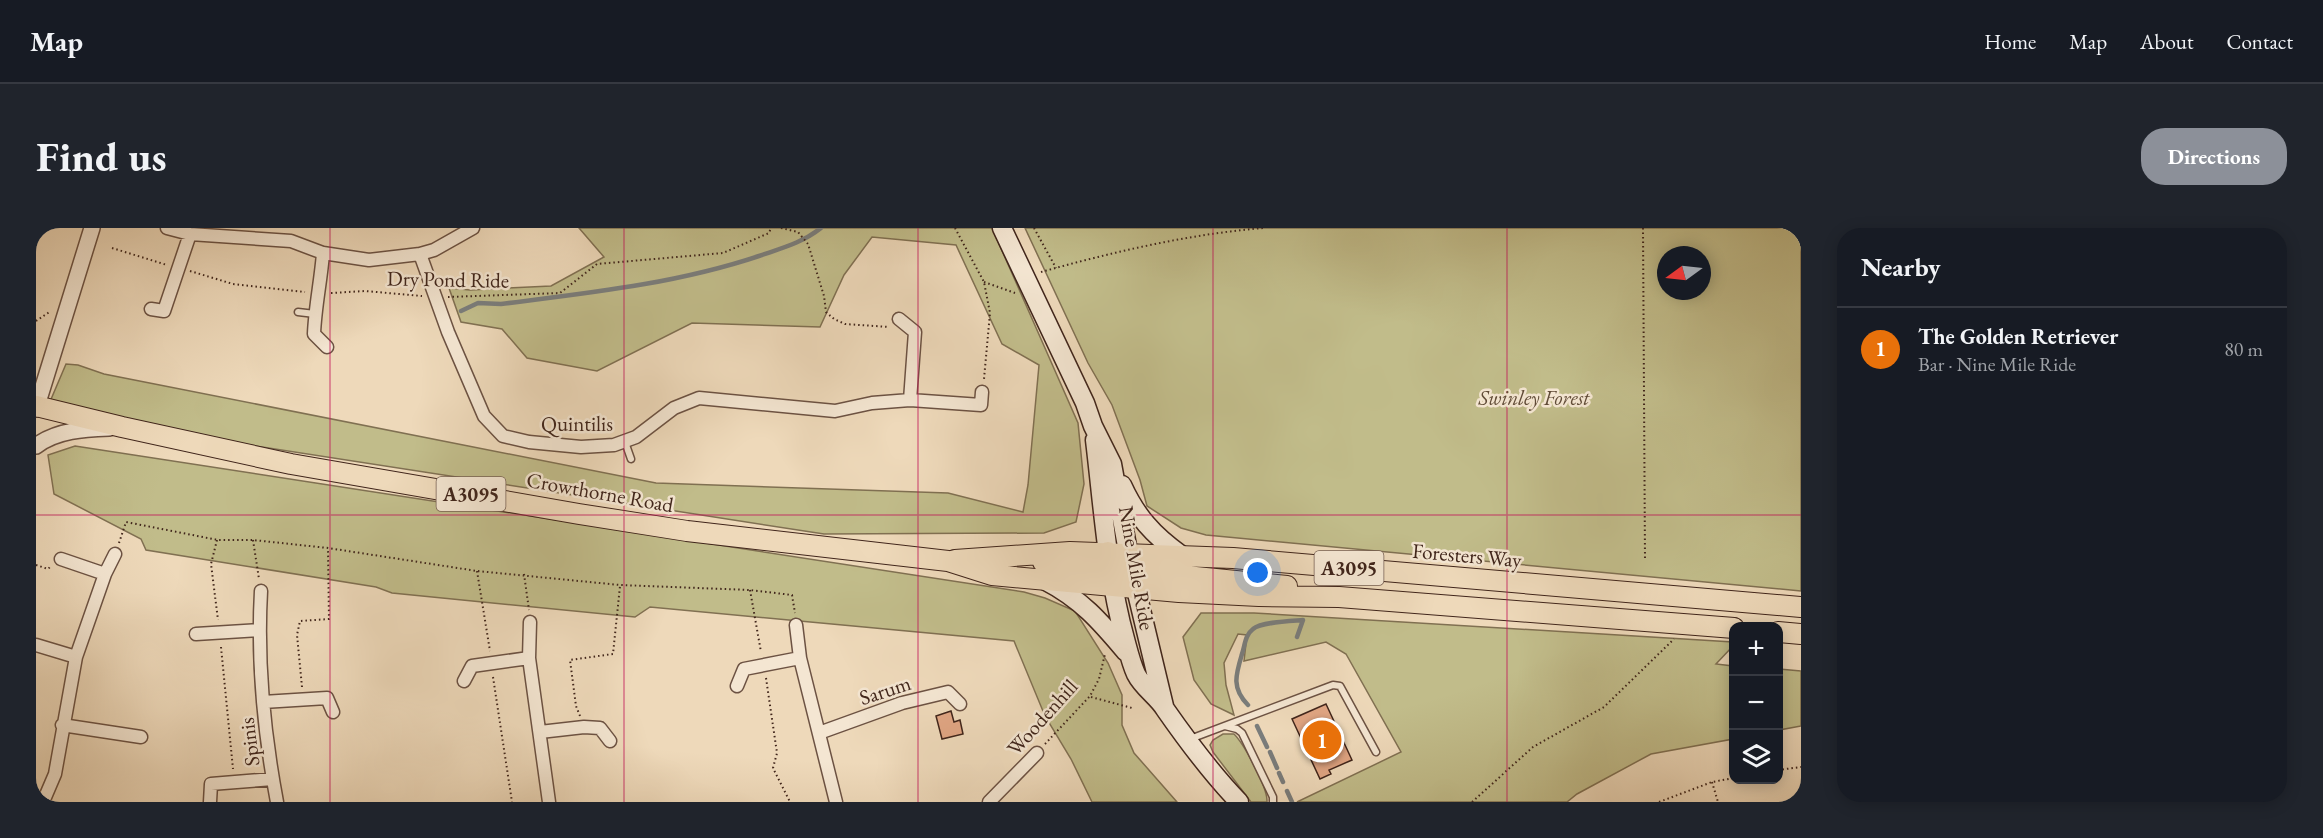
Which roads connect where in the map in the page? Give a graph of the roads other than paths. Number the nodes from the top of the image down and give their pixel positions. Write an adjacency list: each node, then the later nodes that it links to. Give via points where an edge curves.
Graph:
1 (92, 228): 15 (street)
2 (167, 228): 5 (street)
3 (473, 228): 7 (street)
4 (1002, 228): 16 (main road, Nine Mile Ride, via 1086,403)
5 (190, 234): 6 (street, via 291,241); 8 (street, via 164,311)
6 (323, 253): 7 (street, via 369,260); 10 (street)
7 (420, 254): 18 (street, Quintilis, via 484,416 503,436 581,447)
8 (151, 309)
9 (298, 312): 10 (lane)
10 (315, 314): 12 (street, via 314,334)
11 (899, 319): 14 (street, via 915,332)
12 (327, 347)
13 (982, 392): 14 (street, Quintilis, via 981,405)
14 (910, 400): 18 (street, Quintilis, via 835,411 699,398 674,408)
15 (36, 407): 17 (main road, Crowthorne Road / A3095)
16 (1093, 426): 21 (main road, Nine Mile Ride); 27 (main road, Nine Mile Ride)
17 (122, 428): 19 (street, via 73,431); 25 (main road, Crowthorne Road / A3095, via 291,464 644,525)
18 (625, 442): 20 (lane)
19 (36, 446)
20 (631, 459)
21 (1112, 464): 23 (main road, via 1147,526 1161,542); 26 (main road, Nine Mile Ride)
22 (115, 554): 28 (street)
23 (1181, 555): 26 (main road, Foresters Way / A3095); 33 (main road, Foresters Way / A3095)
24 (61, 559): 28 (street)
25 (948, 561): 27 (main road, Crowthorne Road / A3095, via 1044,552); 29 (main road, Crowthorne Road / A3095, via 992,575)
26 (1130, 561): 27 (main road, A3095); 30 (main road, Nine Mile Ride); 32 (main road, via 1149,572 1277,584)
27 (1111, 570): 29 (main road, Crowthorne Road / A3095); 30 (main road, A3095); 45 (main road, Nine Mile Ride)
28 (105, 574): 42 (street)
29 (1043, 580): 45 (main road, via 1084,605)
30 (1136, 589): 32 (main road, A3095); 50 (main road, Nine Mile Ride)
31 (261, 591): 37 (street, Spinis)
32 (1339, 597): 36 (main road, A3095)
33 (1801, 607)
34 (530, 622): 43 (street)
35 (796, 626): 44 (street)
36 (1729, 628)
37 (259, 630): 39 (street); 48 (street, Spinis)
38 (1783, 632): 40 (main road)
39 (196, 634)
40 (1801, 634)
41 (36, 645): 42 (street)
42 (76, 657): 53 (street)
43 (529, 658): 46 (street, via 472,666); 55 (street)
44 (800, 658): 47 (street, via 744,669); 56 (street)
45 (1131, 658): 50 (main road, Nine Mile Ride, via 1148,691)
46 (464, 681)
47 (737, 686)
48 (263, 702): 51 (street, Spinis, via 327,698); 63 (street, Spinis)
49 (960, 704): 56 (street, Sarum, via 948,692 902,703)
50 (1164, 706): 60 (main road, Nine Mile Ride)
51 (333, 712)
52 (1247, 717): 54 (lane); 58 (lane); 61 (lane, via 1340,686)
53 (62, 725): 57 (street); 64 (street, via 55,774)
54 (1222, 726): 58 (lane, via 1238,729); 60 (lane)
55 (540, 732): 59 (street, via 600,728); 67 (street)
56 (819, 733): 68 (street)
57 (141, 737)
58 (1245, 739): 71 (lane)
59 (610, 741)
60 (1187, 741): 70 (main road, Nine Mile Ride)
61 (1376, 752)
62 (1037, 753): 69 (street, Woodenhill)
63 (273, 778): 65 (street, Spinis, via 211,784); 66 (street, Spinis)
64 (43, 802)
65 (210, 802)
66 (277, 802)
67 (549, 802)
68 (836, 802)
69 (989, 802)
70 (1239, 802)
71 (1273, 802)

